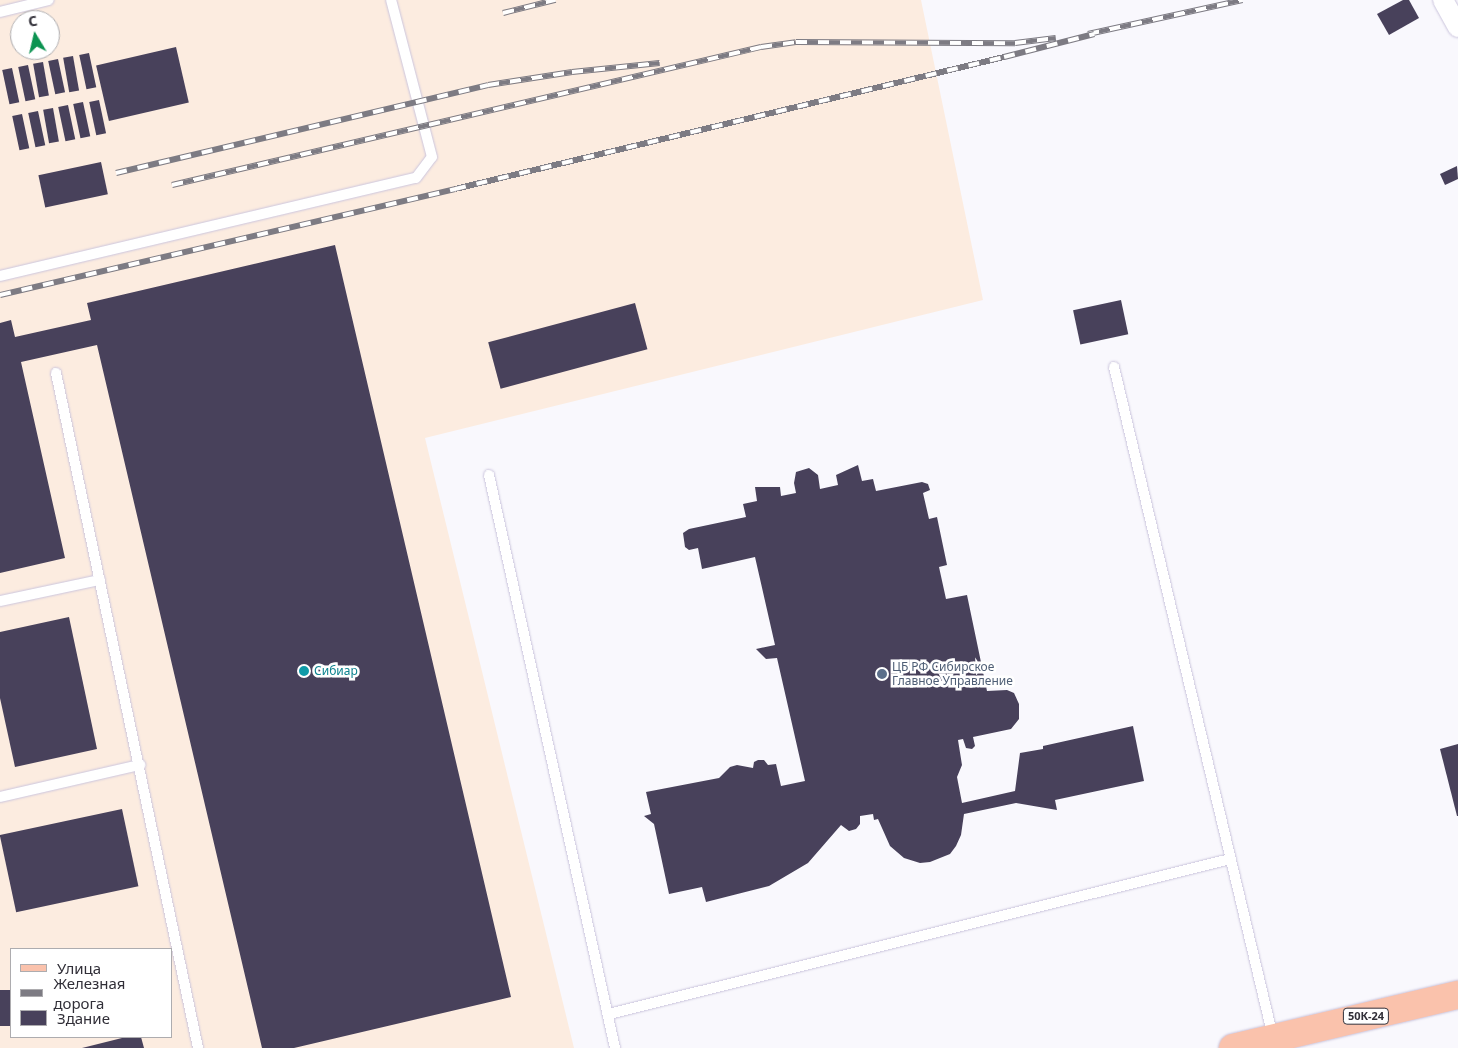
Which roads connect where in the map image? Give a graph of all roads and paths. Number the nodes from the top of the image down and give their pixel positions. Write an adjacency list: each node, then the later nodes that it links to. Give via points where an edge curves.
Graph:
1 (49, 0): 4 (lane)
2 (391, 0): 6 (lane, via 432,156 416,178)
3 (1443, 0): 5 (street)
4 (0, 12)
5 (1458, 27)
6 (0, 276)
7 (1114, 367): 14 (lane)
8 (56, 373): 10 (lane)
9 (489, 475): 16 (lane)
10 (100, 580): 11 (lane); 12 (lane)
11 (0, 602)
12 (140, 765): 13 (lane); 18 (lane)
13 (0, 797)
14 (1230, 859): 16 (lane); 17 (lane)
15 (1458, 995): 17 (main road, 50К-24)
16 (609, 1014): 19 (lane)
17 (1274, 1038): 20 (main road, 50К-24)
18 (198, 1048)
19 (615, 1048)
20 (1233, 1048)

